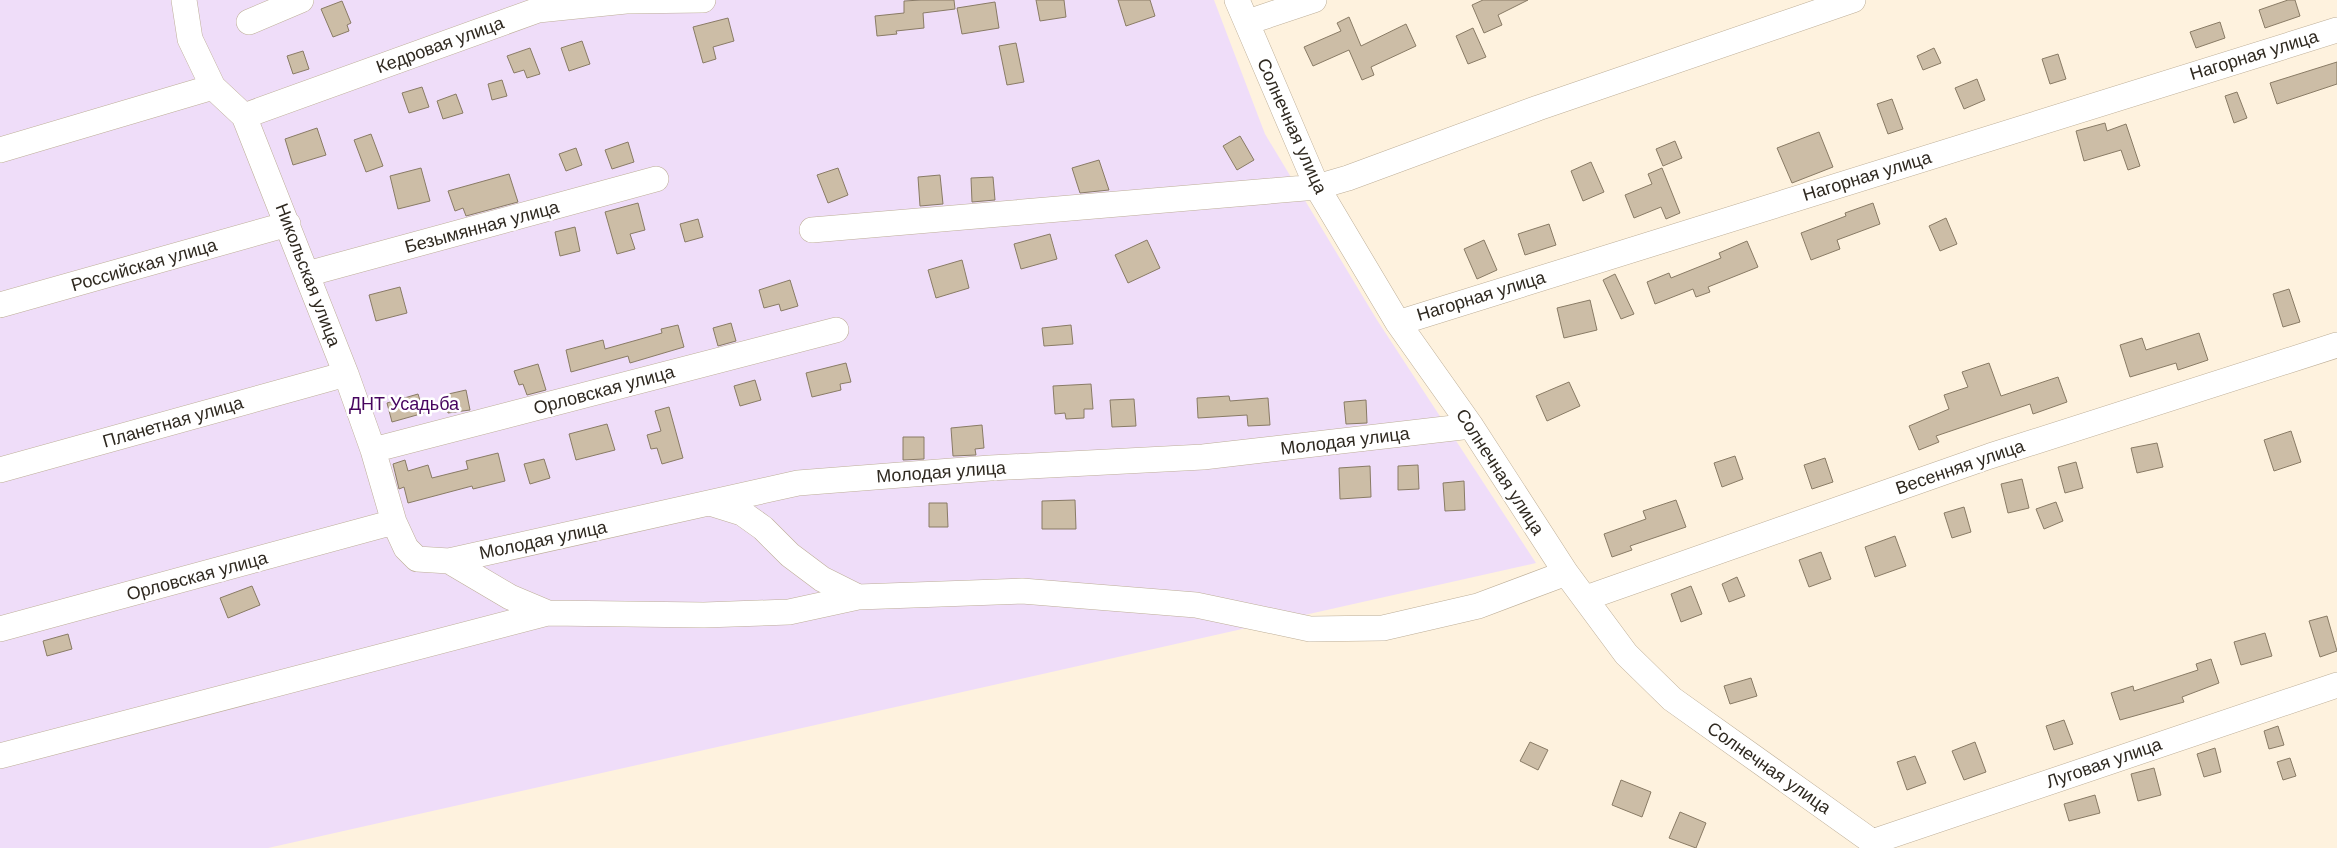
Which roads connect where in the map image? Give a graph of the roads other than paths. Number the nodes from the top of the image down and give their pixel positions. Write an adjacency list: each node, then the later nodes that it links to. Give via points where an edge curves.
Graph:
1 (184, 0): 10 (street, Никольская улица, via 190,39)
2 (301, 0): 7 (street)
3 (703, 0): 11 (street, Кедровая улица, via 626,1 538,10)
4 (1237, 0): 8 (street, Солнечная улица)
5 (1314, 0): 8 (street)
6 (1853, 0): 14 (street)
7 (249, 22)
8 (1248, 22): 14 (street, Солнечная улица)
9 (2337, 30): 19 (street, Нагорная улица)
10 (213, 87): 11 (street, Никольская улица); 12 (street)
11 (244, 116): 15 (street, Никольская улица)
12 (0, 150)
13 (656, 179): 17 (street, Безымянная улица)
14 (1317, 187): 16 (street); 19 (street, Солнечная улица)
15 (288, 224): 17 (street, Никольская улица); 18 (street, Российская улица)
16 (812, 230)
17 (307, 274): 22 (street, Никольская улица)
18 (0, 306)
19 (1398, 322): 23 (street, Солнечная улица)
20 (836, 330): 24 (street, Орловская улица)
21 (2337, 345): 32 (street, Весенняя улица, via 1990,456)
22 (346, 374): 24 (street, Никольская улица); 25 (street, Планетная улица)
23 (1472, 426): 26 (street, Молодая улица, via 1203,457 990,468 798,483); 30 (street, Солнечная улица)
24 (373, 450): 27 (street, Никольская улица)
25 (0, 470)
26 (710, 503): 29 (street, Молодая улица); 31 (street, via 742,513 822,579)
27 (394, 522): 28 (street, Никольская улица, via 406,548); 34 (street, Орловская улица)
28 (417, 559): 29 (street, Молодая улица)
29 (449, 561): 33 (street, via 510,597)
30 (1566, 573): 31 (street, via 1478,606 1383,628 1310,629 1196,605 1022,591); 32 (street, Солнечная улица)
31 (858, 597): 33 (street, via 789,612 704,615)
32 (1586, 598): 37 (street, Солнечная улица, via 1626,654 1672,699)
33 (548, 613): 36 (street)
34 (0, 629)
35 (2337, 685): 37 (street, Луговая улица)
36 (0, 756)
37 (1877, 845)

